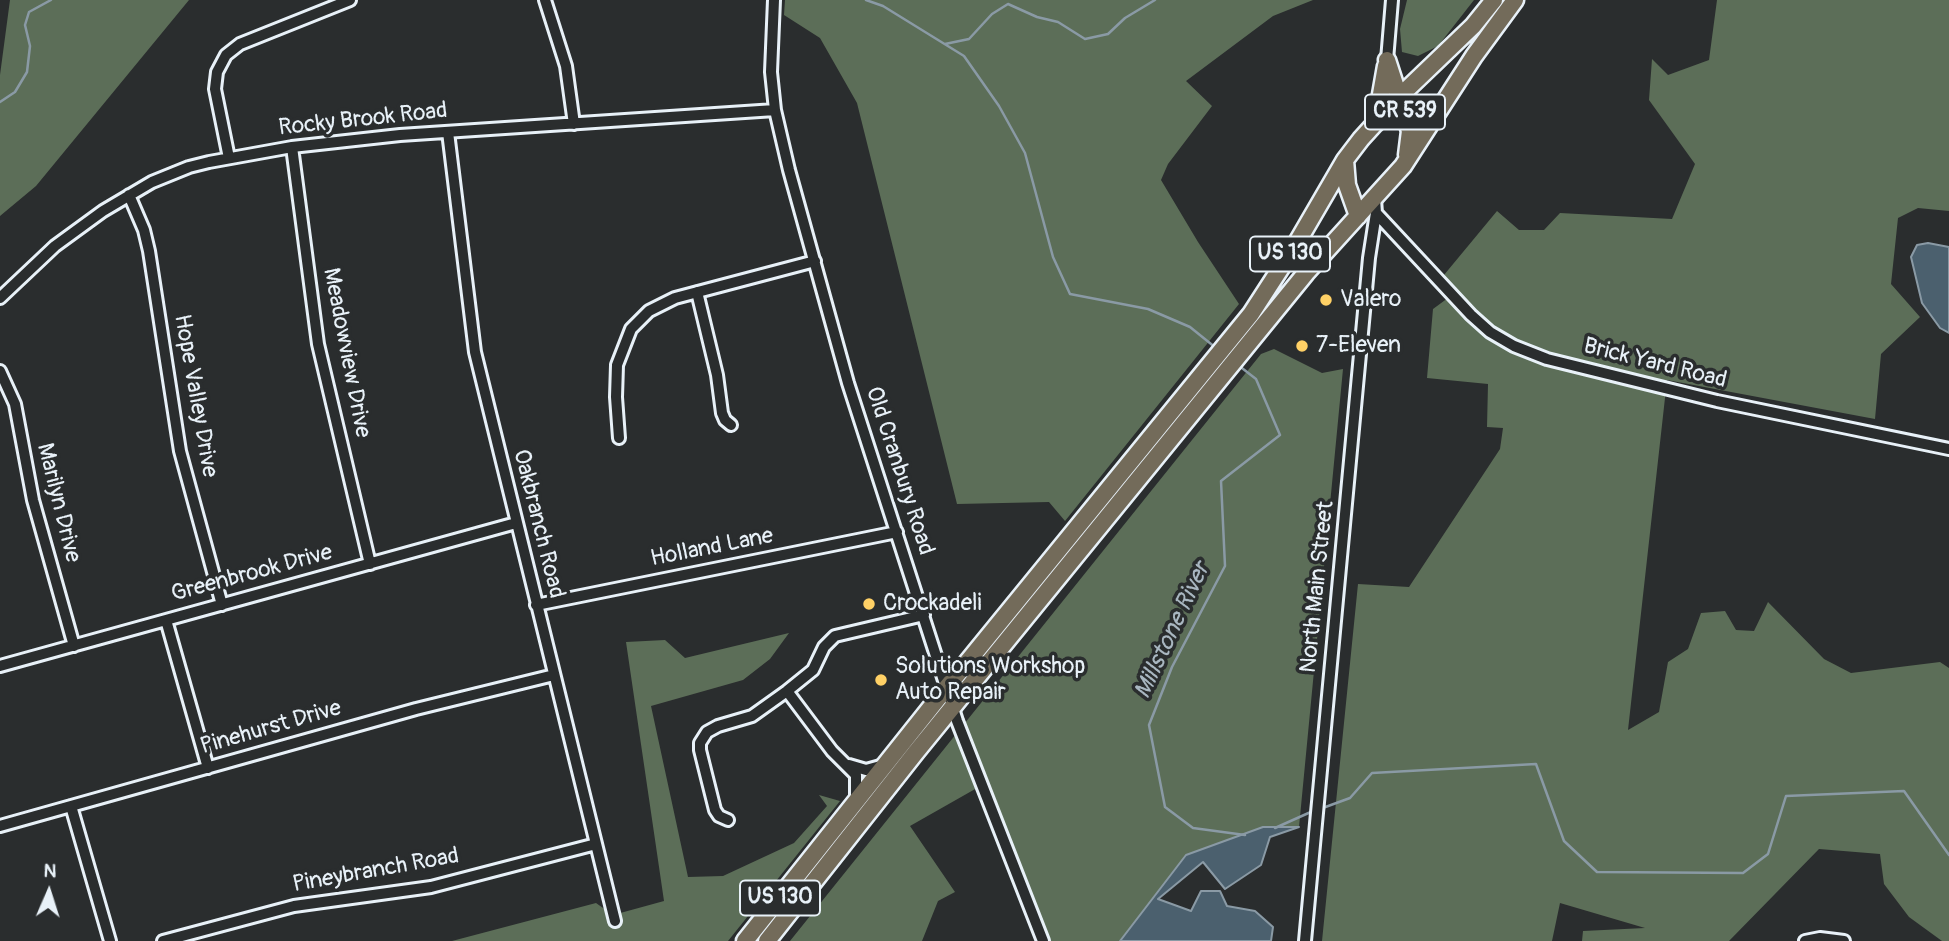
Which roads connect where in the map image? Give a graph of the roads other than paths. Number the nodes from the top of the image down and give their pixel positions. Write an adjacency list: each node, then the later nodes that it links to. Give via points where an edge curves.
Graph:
1 (350, 0): 16 (street, via 240,44 226,55 215,89)
2 (545, 0): 12 (street, via 566,66)
3 (774, 0): 10 (street, Old Cranbury Road, via 771,72)
4 (1392, 0): 7 (street, CR 539)
5 (1494, 0): 8 (highway, US 130)
6 (1515, 0): 18 (highway, US 130)
7 (1388, 67): 8 (highway, via 1401,79); 9 (highway, CR 539); 11 (highway, CR 539)
8 (1421, 76): 9 (highway, US 130)
9 (1400, 96): 11 (highway, US 130); 13 (highway, CR 539)
10 (775, 110): 12 (street, Rocky Brook Road); 25 (street, Old Cranbury Road)
11 (1379, 119): 13 (highway, via 1401,118); 17 (highway, US 130)
12 (574, 124): 14 (street, Rocky Brook Road)
13 (1410, 131): 18 (highway, CR 539)
14 (448, 132): 15 (street, Rocky Brook Road); 34 (street, Oakbranch Road, via 475,352)
15 (292, 147): 16 (street, Rocky Brook Road); 36 (street, Meadowview Drive, via 318,344)
16 (229, 158): 19 (street, Rocky Brook Road, via 170,174)
17 (1345, 160): 20 (highway); 28 (highway, US 130)
18 (1403, 166): 21 (highway, US 130)
19 (129, 195): 27 (street, Rocky Brook Road, via 55,246); 37 (street, Hope Valley Drive, via 149,250 180,451)
20 (1351, 197): 21 (highway); 22 (highway)
21 (1376, 206): 22 (highway, US 130); 23 (street, Brick Yard Road); 24 (street, North Main Street)
22 (1357, 216): 24 (street); 28 (highway, US 130)
23 (1395, 233): 24 (street); 33 (street, Brick Yard Road, via 1490,332 1546,359 1717,401)
24 (1371, 236): 61 (street, North Main Street)
25 (815, 261): 26 (street); 35 (street, Old Cranbury Road, via 848,383)
26 (697, 292): 31 (street, via 722,413); 32 (street, via 663,303 632,329 617,365)
27 (0, 298)
28 (1234, 349): 29 (highway, US 130)
29 (1222, 364): 44 (highway, US 130); 46 (highway, US 130)
30 (0, 371): 41 (street, Marilyn Drive, via 15,404 33,500)
31 (731, 425)
32 (619, 438)
33 (1949, 449)
34 (516, 523): 36 (street, Greenbrook Drive); 38 (street, Oakbranch Road)
35 (897, 532): 38 (street, Holland Lane); 39 (street, Old Cranbury Road)
36 (370, 564): 37 (street, Greenbrook Drive)
37 (222, 605): 40 (street, Greenbrook Drive)
38 (536, 605): 43 (street, Oakbranch Road)
39 (924, 615): 44 (street, Old Cranbury Road); 45 (street, via 835,636 813,670)
40 (166, 620): 41 (street, Greenbrook Drive); 49 (street)
41 (74, 646): 42 (street, Greenbrook Drive)
42 (0, 666)
43 (554, 675): 49 (street, Pinehurst Drive); 54 (street, Oakbranch Road)
44 (947, 687): 46 (street, Old Cranbury Road); 47 (highway, US 130)
45 (787, 691): 48 (street); 52 (street, via 752,716 712,728 703,737 700,750 715,810)
46 (953, 707): 59 (highway, US 130); 60 (street, Old Cranbury Road)
47 (888, 762): 48 (street, via 866,770); 50 (highway, US 130)
48 (847, 764): 50 (street, via 856,775)
49 (208, 768): 51 (street, Pinehurst Drive)
50 (856, 802): 58 (highway, US 130)
51 (71, 806): 53 (street, Pinehurst Drive); 56 (street)
52 (728, 820)
53 (0, 826)
54 (596, 844): 55 (street, Oakbranch Road); 57 (street, Pineybranch Road, via 431,887 294,906)
55 (615, 921)
56 (110, 941)
57 (163, 941)
58 (746, 941)
59 (769, 941)
60 (1044, 941)
61 (1305, 941)
62 (1805, 941): 63 (street)
63 (1844, 941)

